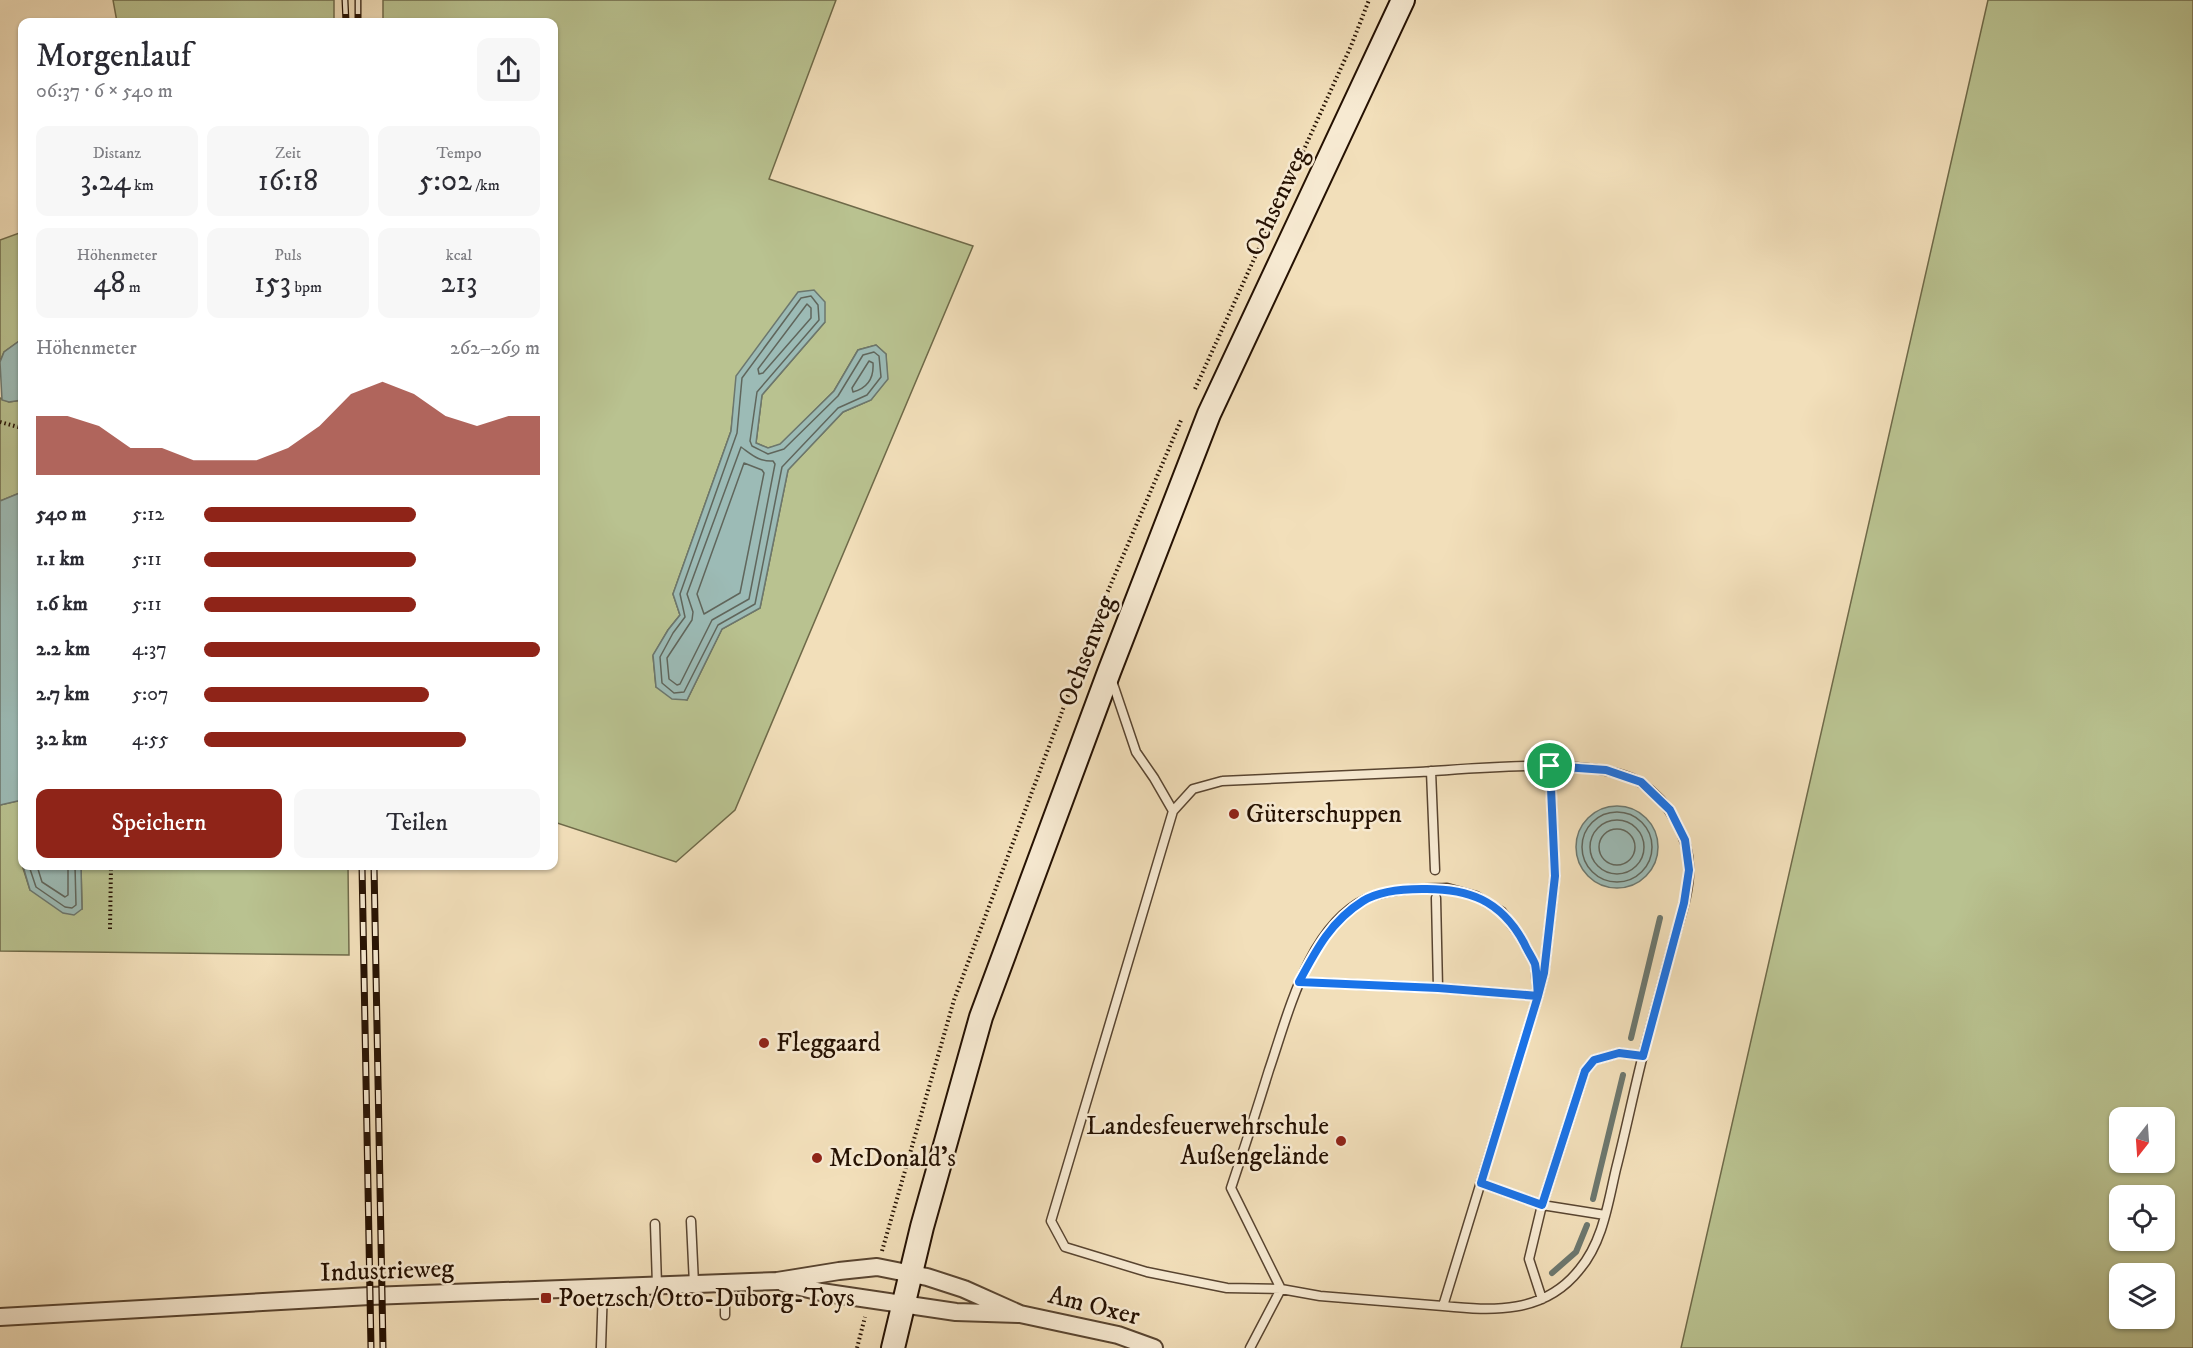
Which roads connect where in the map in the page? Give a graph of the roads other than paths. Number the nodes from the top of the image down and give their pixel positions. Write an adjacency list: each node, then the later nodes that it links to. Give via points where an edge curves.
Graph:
1 (1403, 0): 2 (main road, Ochsenweg, via 1209,414)
2 (1109, 672): 5 (lane, via 1136,752); 17 (main road, Ochsenweg, via 981,1017)
3 (1550, 766): 4 (lane); 10 (lane, via 1555,876); 11 (lane, via 1606,770 1641,782 1670,810 1685,840 1689,870 1684,903)
4 (1431, 771): 5 (lane, via 1222,781 1193,789); 6 (lane)
5 (1173, 811): 23 (lane, via 1051,1221 1065,1247 1147,1272 1227,1288)
6 (1435, 870)
7 (1436, 898): 9 (lane)
8 (1299, 982): 9 (lane); 10 (lane, via 1318,944 1338,920 1365,899 1413,889 1447,888 1476,896 1502,912 1535,964); 23 (lane, via 1231,1188)
9 (1438, 988): 10 (lane)
10 (1538, 996): 12 (lane)
11 (1643, 1056): 13 (lane, via 1619,1053 1594,1060 1585,1071); 14 (lane)
12 (1481, 1183): 13 (lane); 26 (lane)
13 (1542, 1205): 14 (lane); 24 (lane, via 1529,1259)
14 (1605, 1215): 24 (lane, via 1596,1245 1579,1271)
15 (691, 1221): 20 (lane)
16 (655, 1224): 21 (lane)
17 (910, 1273): 18 (street, Industrieweg, via 877,1267); 25 (main road, Ochsenweg); 27 (street, Am Oxer, via 964,1289)
18 (777, 1281): 19 (street, Industrieweg); 25 (street, Industrieweg, via 821,1292)
19 (725, 1283): 20 (street, Industrieweg); 28 (lane)
20 (694, 1284): 21 (street, Industrieweg)
21 (657, 1286): 22 (street, Industrieweg)
22 (603, 1287): 29 (street, Industrieweg); 30 (lane)
23 (1281, 1289): 26 (lane); 33 (lane)
24 (1542, 1299): 26 (lane, via 1517,1308)
25 (902, 1303): 27 (street, Am Oxer, via 956,1312); 31 (main road, Ochsenweg)
26 (1443, 1306)
27 (1020, 1314): 32 (street, Am Oxer, via 1118,1335)
28 (725, 1315)
29 (0, 1317)
30 (601, 1348)
31 (893, 1348)
32 (1154, 1348)
33 (1250, 1348)

